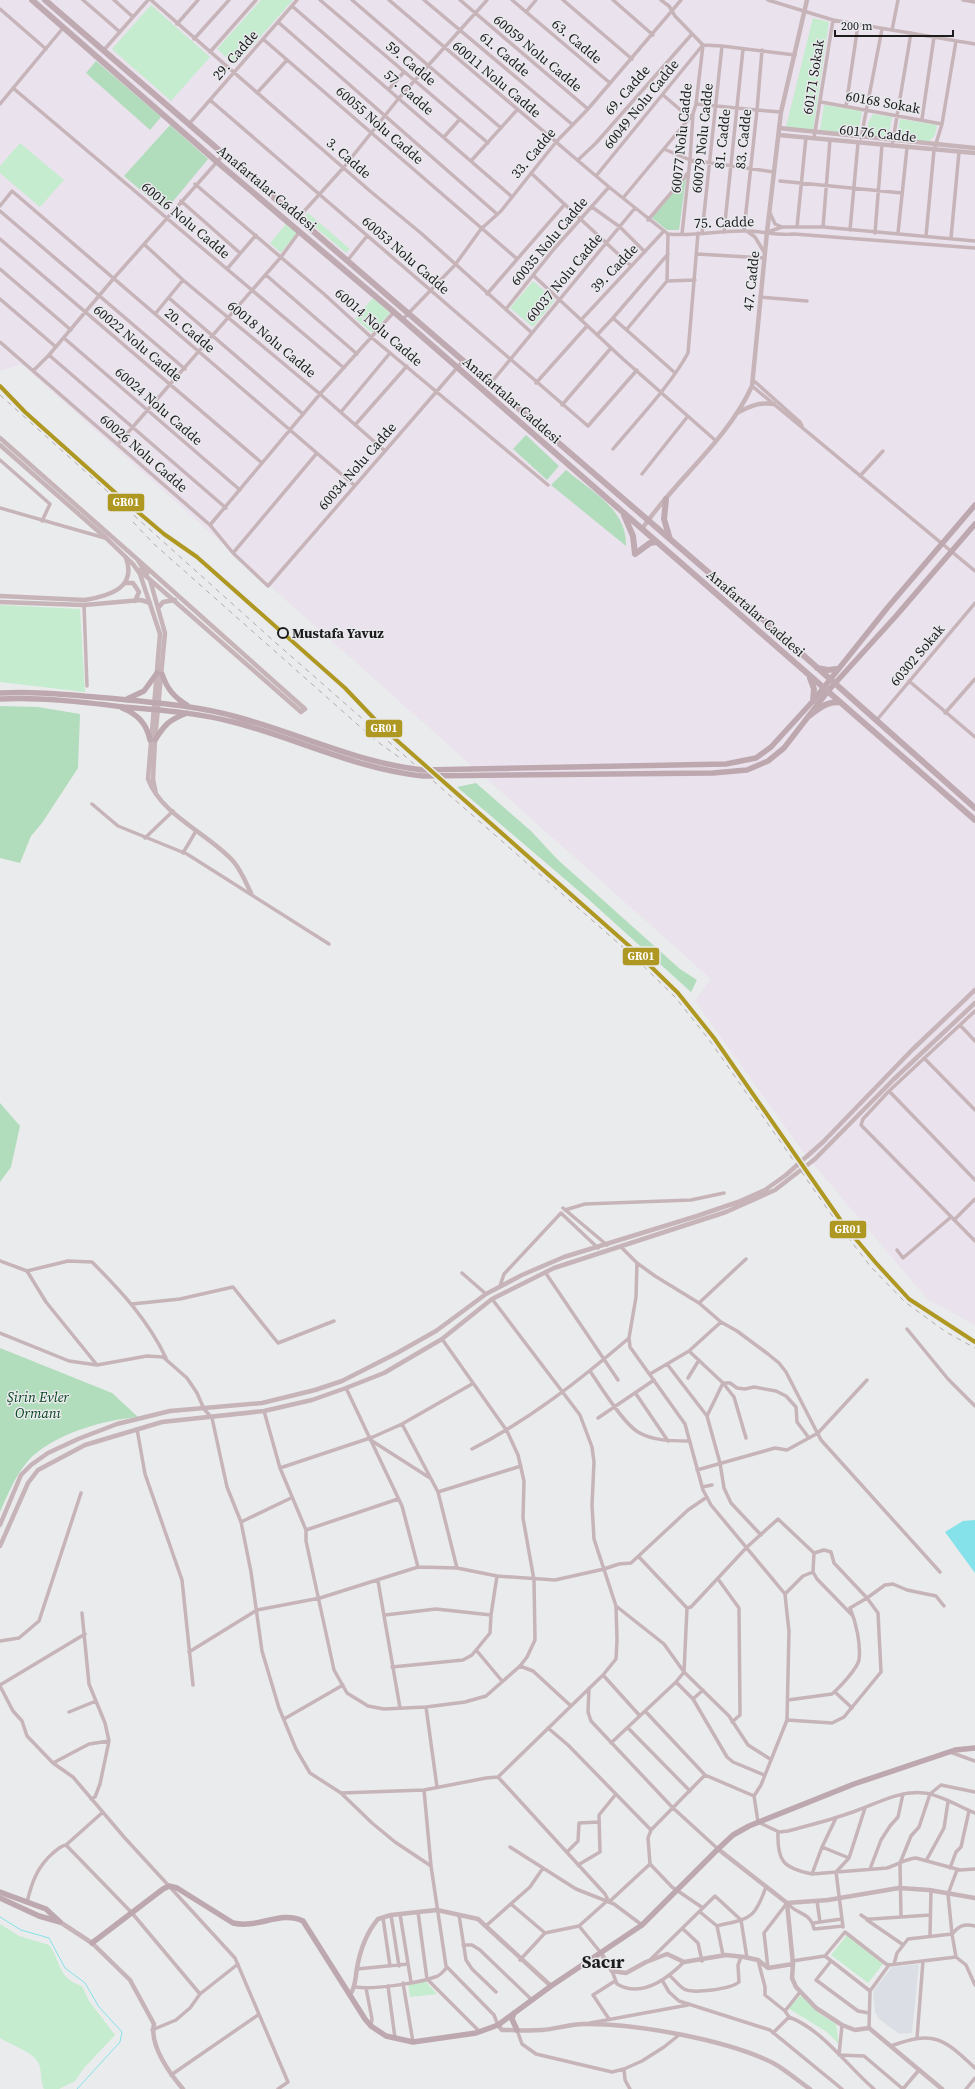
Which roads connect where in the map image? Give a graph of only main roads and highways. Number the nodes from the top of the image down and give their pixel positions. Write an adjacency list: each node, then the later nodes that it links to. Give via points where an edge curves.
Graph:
1 (45, 0): 3 (main road, Anafartalar Caddesi)
2 (34, 1): 4 (main road, Anafartalar Caddesi)
3 (103, 51): 4 (main road); 9 (main road, Anafartalar Caddesi)
4 (97, 57): 7 (main road, Anafartalar Caddesi)
5 (666, 499): 9 (main road, via 664,519)
6 (975, 505): 12 (main road)
7 (624, 514): 10 (main road, Anafartalar Caddesi); 10 (main road, via 633,536 635,554 650,543)
8 (975, 524): 14 (main road, via 896,616)
9 (671, 540): 11 (main road, Anafartalar Caddesi)
10 (657, 542): 13 (main road, Anafartalar Caddesi)
11 (815, 667): 12 (main road); 14 (main road, Anafartalar Caddesi)
12 (837, 669): 14 (main road)
13 (808, 673): 15 (main road, Anafartalar Caddesi); 19 (main road, via 814,689)
14 (832, 682): 15 (main road); 25 (main road, Anafartalar Caddesi)
15 (826, 690): 19 (main road); 20 (main road, Anafartalar Caddesi); 23 (main road)
16 (0, 693): 18 (main road, via 20,692)
17 (0, 699): 21 (main road, via 56,700)
18 (123, 700): 22 (main road); 22 (main road, via 144,691 160,674 170,691)
19 (813, 701): 24 (main road, via 771,747 756,758 745,761 726,764)
20 (840, 702): 23 (main road, via 823,705); 26 (main road, Anafartalar Caddesi)
21 (114, 706): 22 (main road, via 156,710); 22 (main road, via 132,712 141,719 153,740 163,726)
22 (189, 709): 24 (main road, via 281,733 346,760 404,774 444,776)
23 (809, 716): 24 (main road, via 784,748 768,761 747,770 713,773)
24 (538, 771)
25 (975, 808)
26 (975, 820)
27 (975, 1748): 31 (main road, via 950,1752 854,1784 758,1822 733,1835 642,1925)
28 (0, 1892): 29 (main road, via 46,1909 60,1922 39,1916)
29 (0, 1898)
30 (92, 1943): 31 (main road, via 169,1886 233,1923 254,1924 289,1917 303,1921 371,2026 395,2038 413,2042 480,2032 498,2025)
31 (514, 2013): 32 (main road, via 512,2019)
32 (517, 2030)

